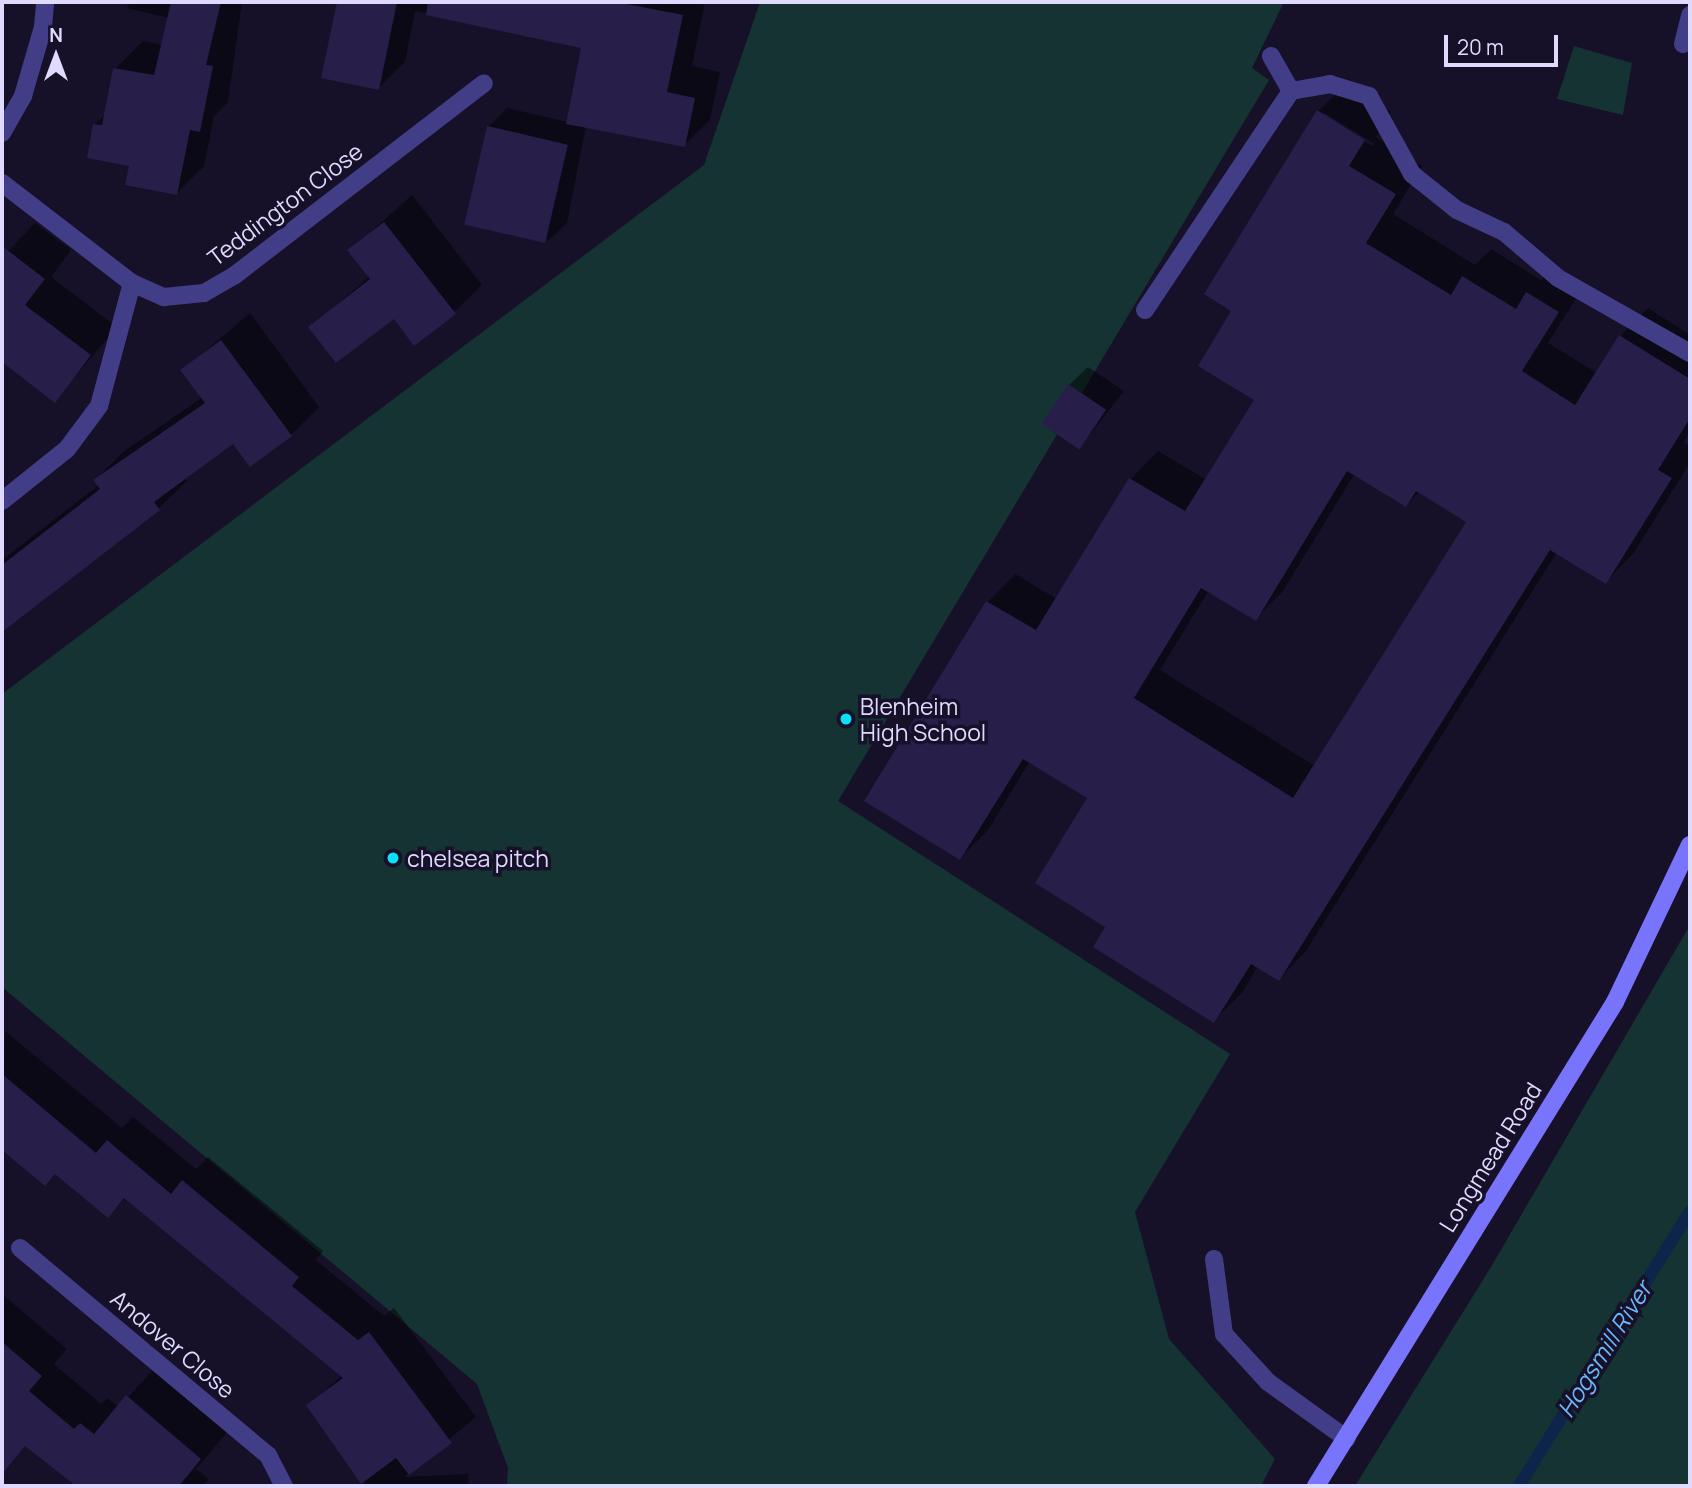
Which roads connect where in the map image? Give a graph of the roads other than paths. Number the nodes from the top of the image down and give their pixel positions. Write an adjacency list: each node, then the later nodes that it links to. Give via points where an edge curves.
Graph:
1 (45, 2): 7 (street, via 43,27 23,96)
2 (1690, 15): 3 (street)
3 (1683, 44)
4 (1271, 56): 6 (street)
5 (484, 83): 9 (street, Teddington Close, via 204,293 164,297)
6 (1291, 91): 10 (street); 11 (street, via 1330,84 1369,96 1412,174 1430,189 1457,210 1504,232 1558,278 1610,311)
7 (2, 133)
8 (2, 183): 9 (street, Teddington Close)
9 (132, 283): 12 (street, via 99,406 66,449)
10 (1145, 310)
11 (1690, 353)
12 (2, 501)
13 (1690, 845): 16 (street, Longmead Road, via 1615,1002)
14 (20, 1248): 17 (street, Andover Close, via 268,1455)
15 (1214, 1259): 16 (street, via 1224,1334 1268,1382)
16 (1347, 1438): 18 (street, Longmead Road)
17 (284, 1486)
18 (1316, 1486)

